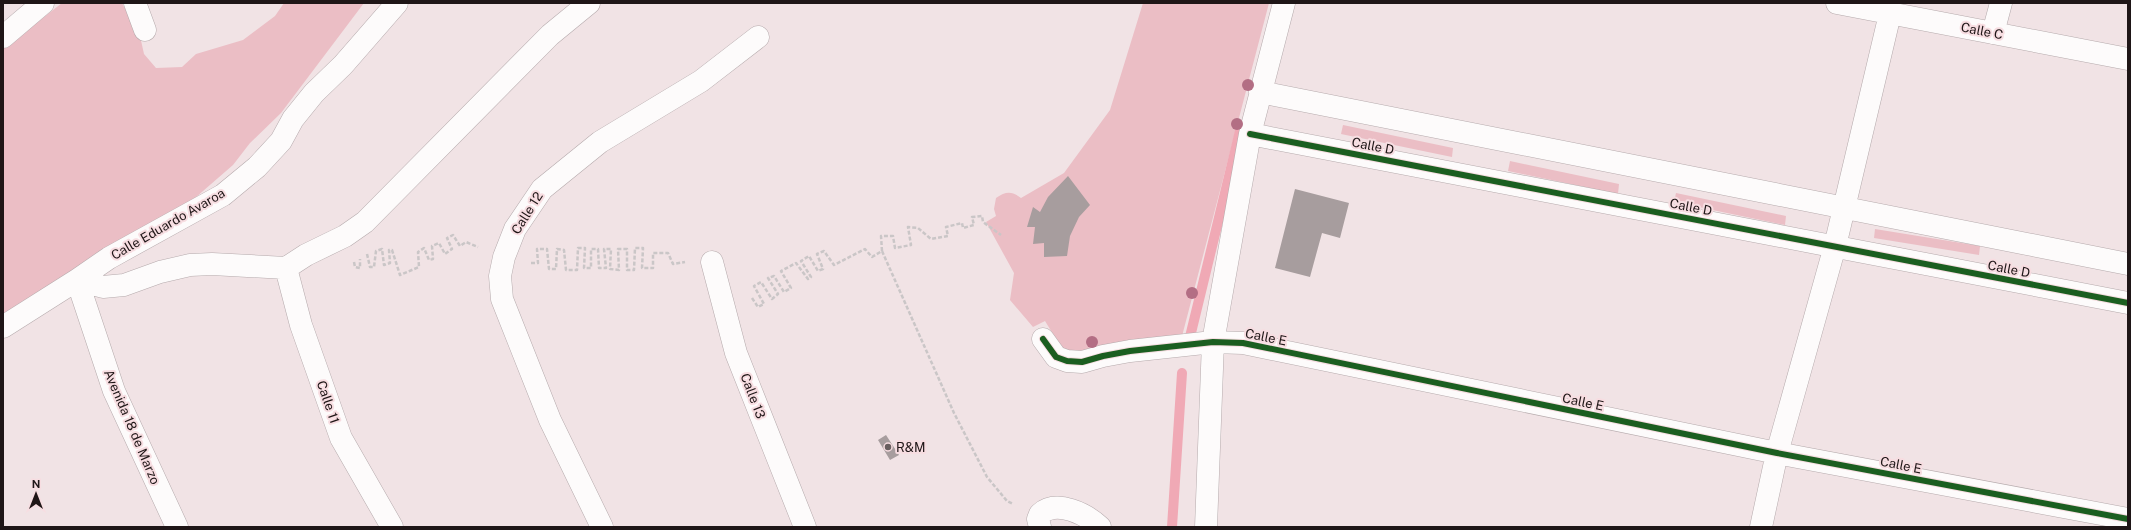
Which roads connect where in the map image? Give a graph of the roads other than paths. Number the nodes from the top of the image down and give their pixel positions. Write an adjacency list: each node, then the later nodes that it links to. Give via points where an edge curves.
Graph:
1 (43, 3): 11 (street)
2 (135, 3): 9 (street)
3 (397, 3): 21 (street, Calle Eduardo Avaroa, via 343,65 314,93 293,119 281,141 257,167 223,194 108,258)
4 (589, 3): 20 (street, via 550,35 365,222 345,236)
5 (1284, 3): 14 (street)
6 (1837, 3): 8 (street, Calle C)
7 (2001, 3): 10 (street)
8 (1890, 14): 10 (street, Calle C); 16 (street)
9 (145, 30)
10 (1993, 33): 13 (street, Calle C)
11 (3, 37)
12 (758, 37): 31 (street, Calle 12, via 700,81 600,142 542,189 515,229 504,257 500,276 502,299 550,420)
13 (2128, 59)
14 (1260, 92): 15 (street); 16 (street)
15 (1250, 134): 17 (street, Calle D); 25 (street)
16 (1844, 209): 17 (street); 19 (street)
17 (1835, 246): 22 (street, Calle D); 26 (street)
18 (712, 262): 32 (street, Calle 13, via 736,353)
19 (2128, 264)
20 (286, 268): 21 (street, via 212,264 190,266 160,272 124,285 103,287); 30 (street, Calle 11, via 301,325 341,438)
21 (77, 280): 23 (street, Calle Eduardo Avaroa); 29 (street, Avenida 18 de Marzo, via 114,391)
22 (2128, 303)
23 (3, 327)
24 (1043, 339): 25 (street, Calle E, via 1056,357 1082,362 1130,351)
25 (1213, 342): 26 (street, Calle E, via 1243,343); 34 (street)
26 (1778, 453): 27 (street, Calle E); 35 (street)
27 (2128, 519)
28 (1040, 521): 33 (street, via 1048,509 1069,510 1090,518)
29 (176, 527)
30 (392, 527)
31 (602, 527)
32 (805, 527)
33 (1100, 527)
34 (1206, 527)
35 (1761, 527)

